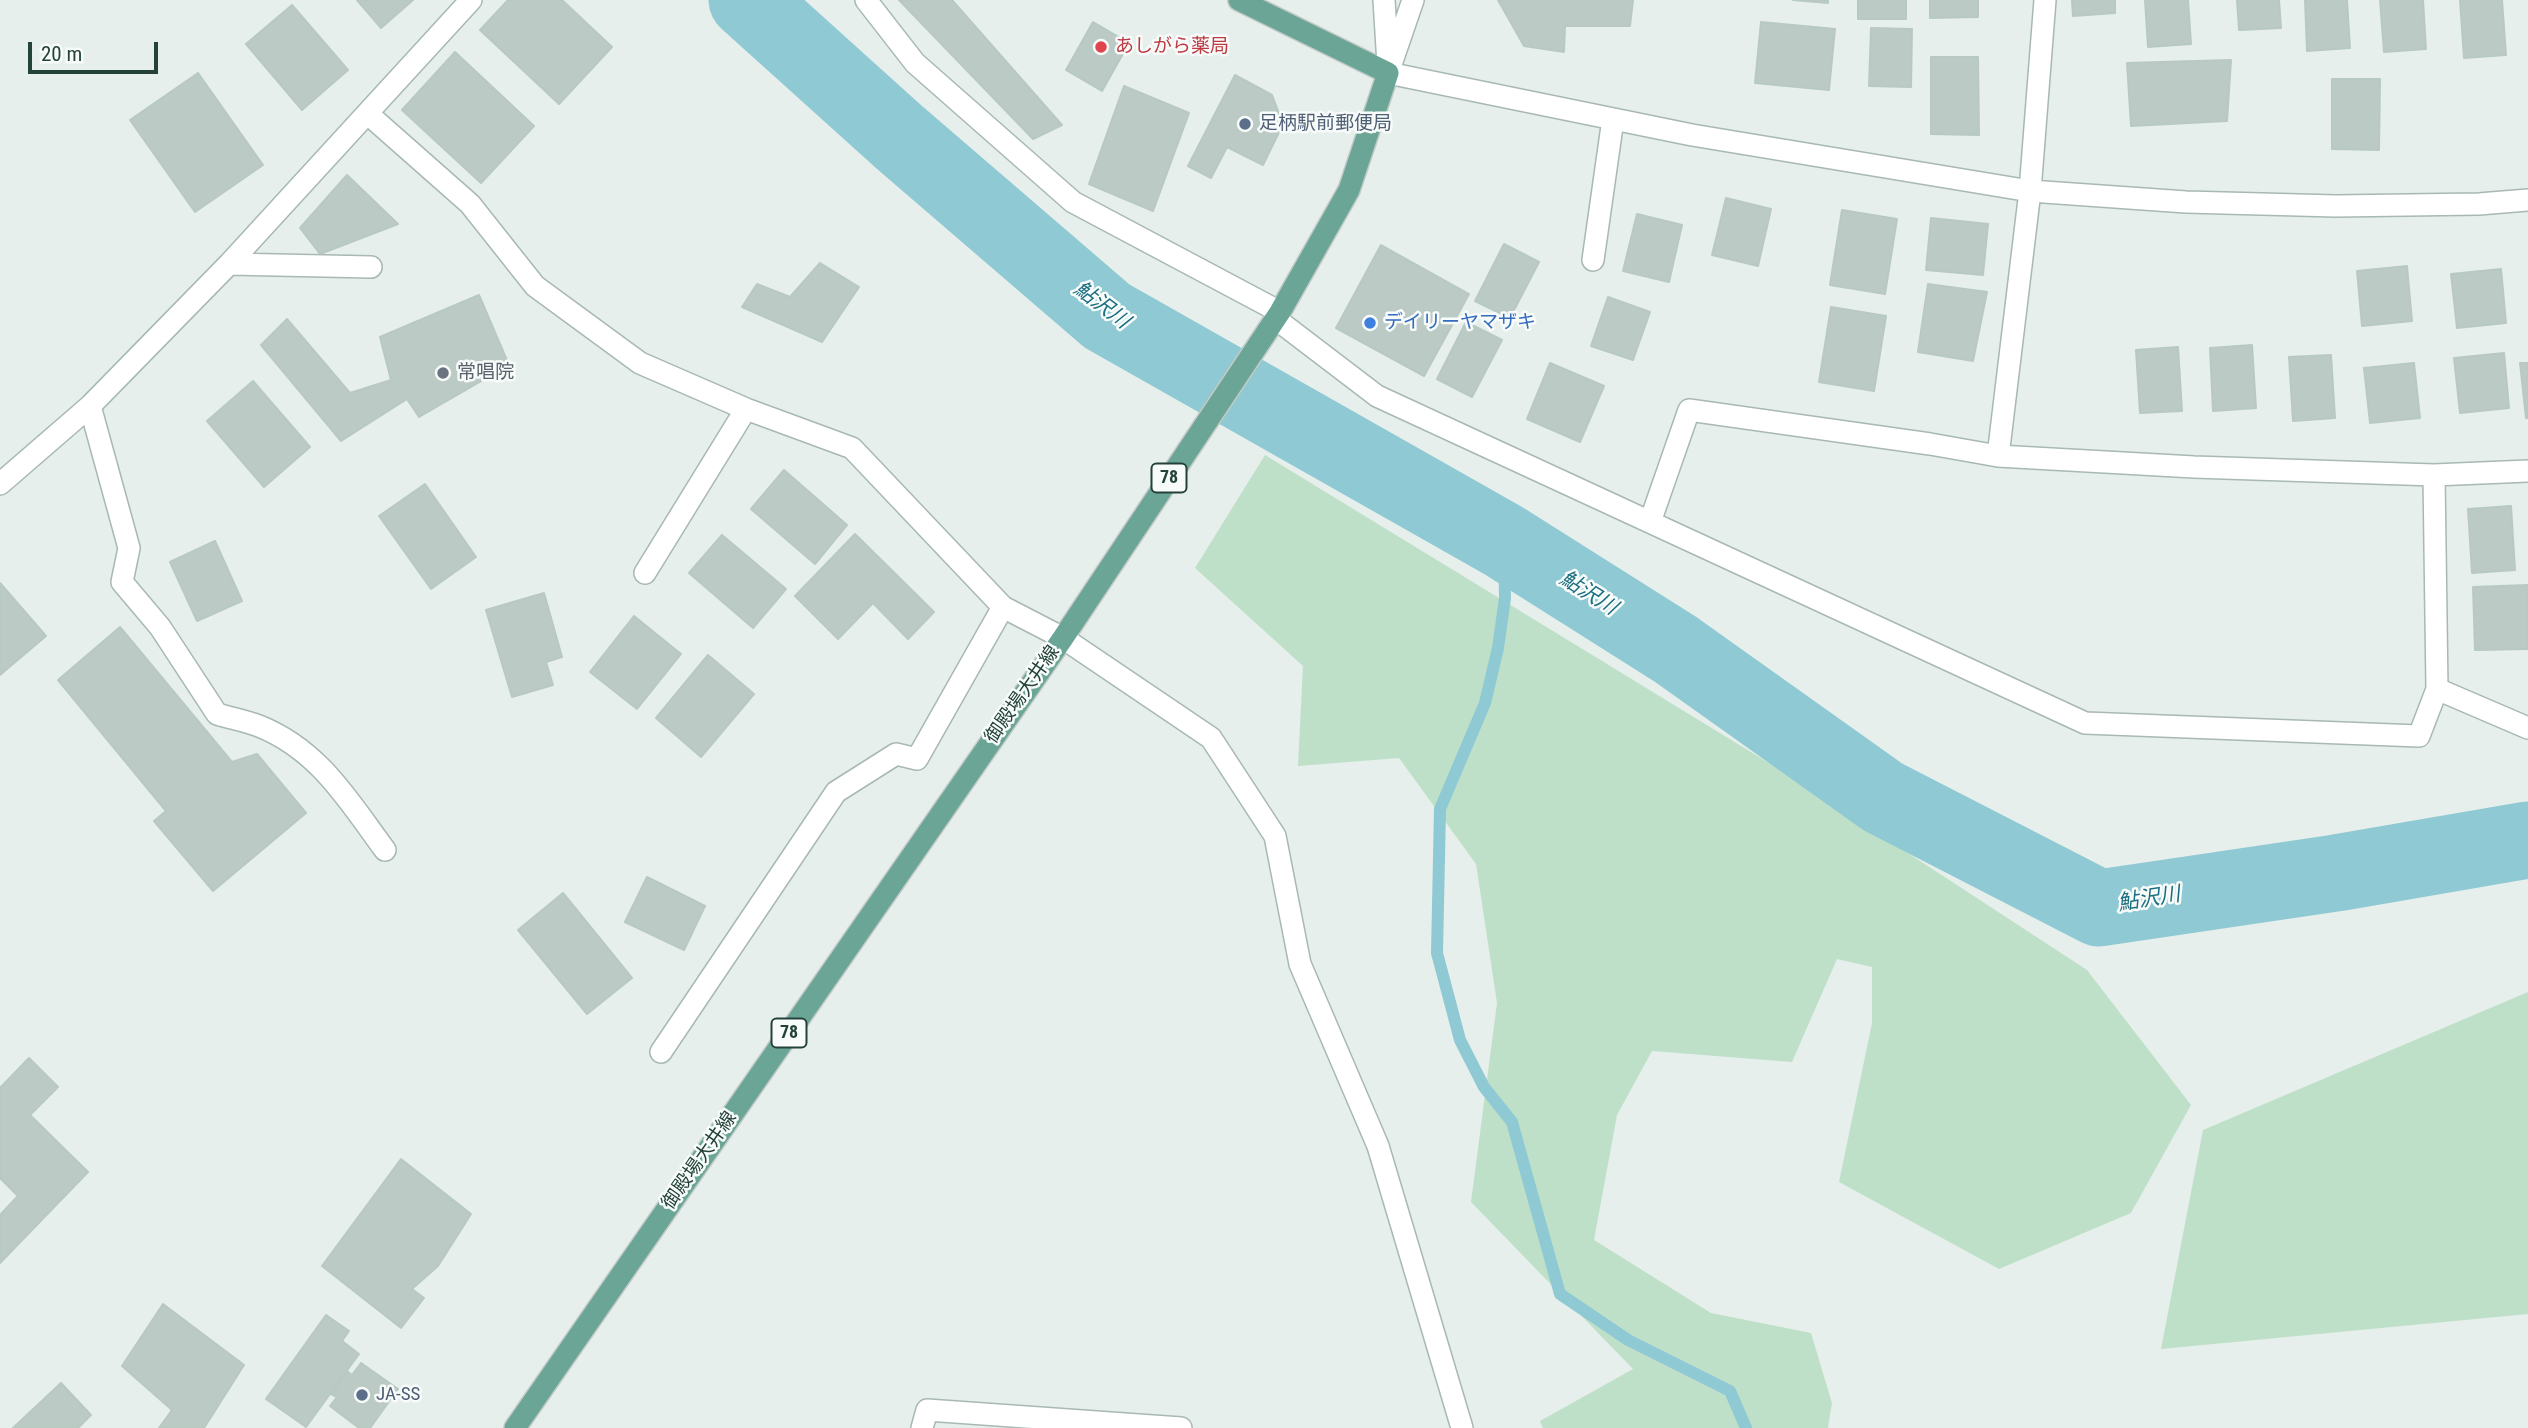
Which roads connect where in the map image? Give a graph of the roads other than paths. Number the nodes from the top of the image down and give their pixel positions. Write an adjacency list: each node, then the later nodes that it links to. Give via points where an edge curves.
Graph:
1 (471, 0): 8 (street)
2 (866, 0): 15 (street, via 915,63 1073,202)
3 (1239, 0): 7 (main road)
4 (1384, 0): 7 (street)
5 (1413, 0): 7 (street)
6 (2045, 0): 10 (street)
7 (1388, 73): 9 (street); 15 (main road, 御殿場大井線 / 78, via 1349,190)
8 (368, 114): 13 (street); 17 (street, via 470,204 535,286 640,363)
9 (1613, 119): 10 (street); 12 (street)
10 (2030, 191): 11 (street, via 2186,202 2322,205); 18 (street)
11 (2528, 200)
12 (1593, 260)
13 (229, 264): 14 (street); 16 (street)
14 (370, 267)
15 (1278, 316): 22 (street, via 1377,396); 25 (main road, 御殿場大井線 / 78)
16 (90, 406): 21 (street); 28 (street, via 129,548 122,582 160,627 217,715 258,726 292,743 330,775)
17 (746, 409): 23 (street); 24 (street, via 852,448)
18 (1997, 456): 20 (street); 22 (street, via 1689,410)
19 (2528, 471): 20 (street)
20 (2434, 475): 26 (street)
21 (0, 484)
22 (1650, 522): 26 (street, via 2085,723 2419,736)
23 (645, 573)
24 (1003, 607): 25 (street); 29 (street, via 917,759 896,754 836,792)
25 (1063, 638): 30 (main road, 御殿場大井線 / 78); 33 (street, via 1211,738 1275,836 1300,964 1378,1146)
26 (2437, 689): 27 (street)
27 (2528, 728)
28 (385, 850)
29 (661, 1052)
30 (515, 1428)
31 (922, 1428): 32 (street, via 927,1410)
32 (1181, 1428)
33 (1462, 1428)

